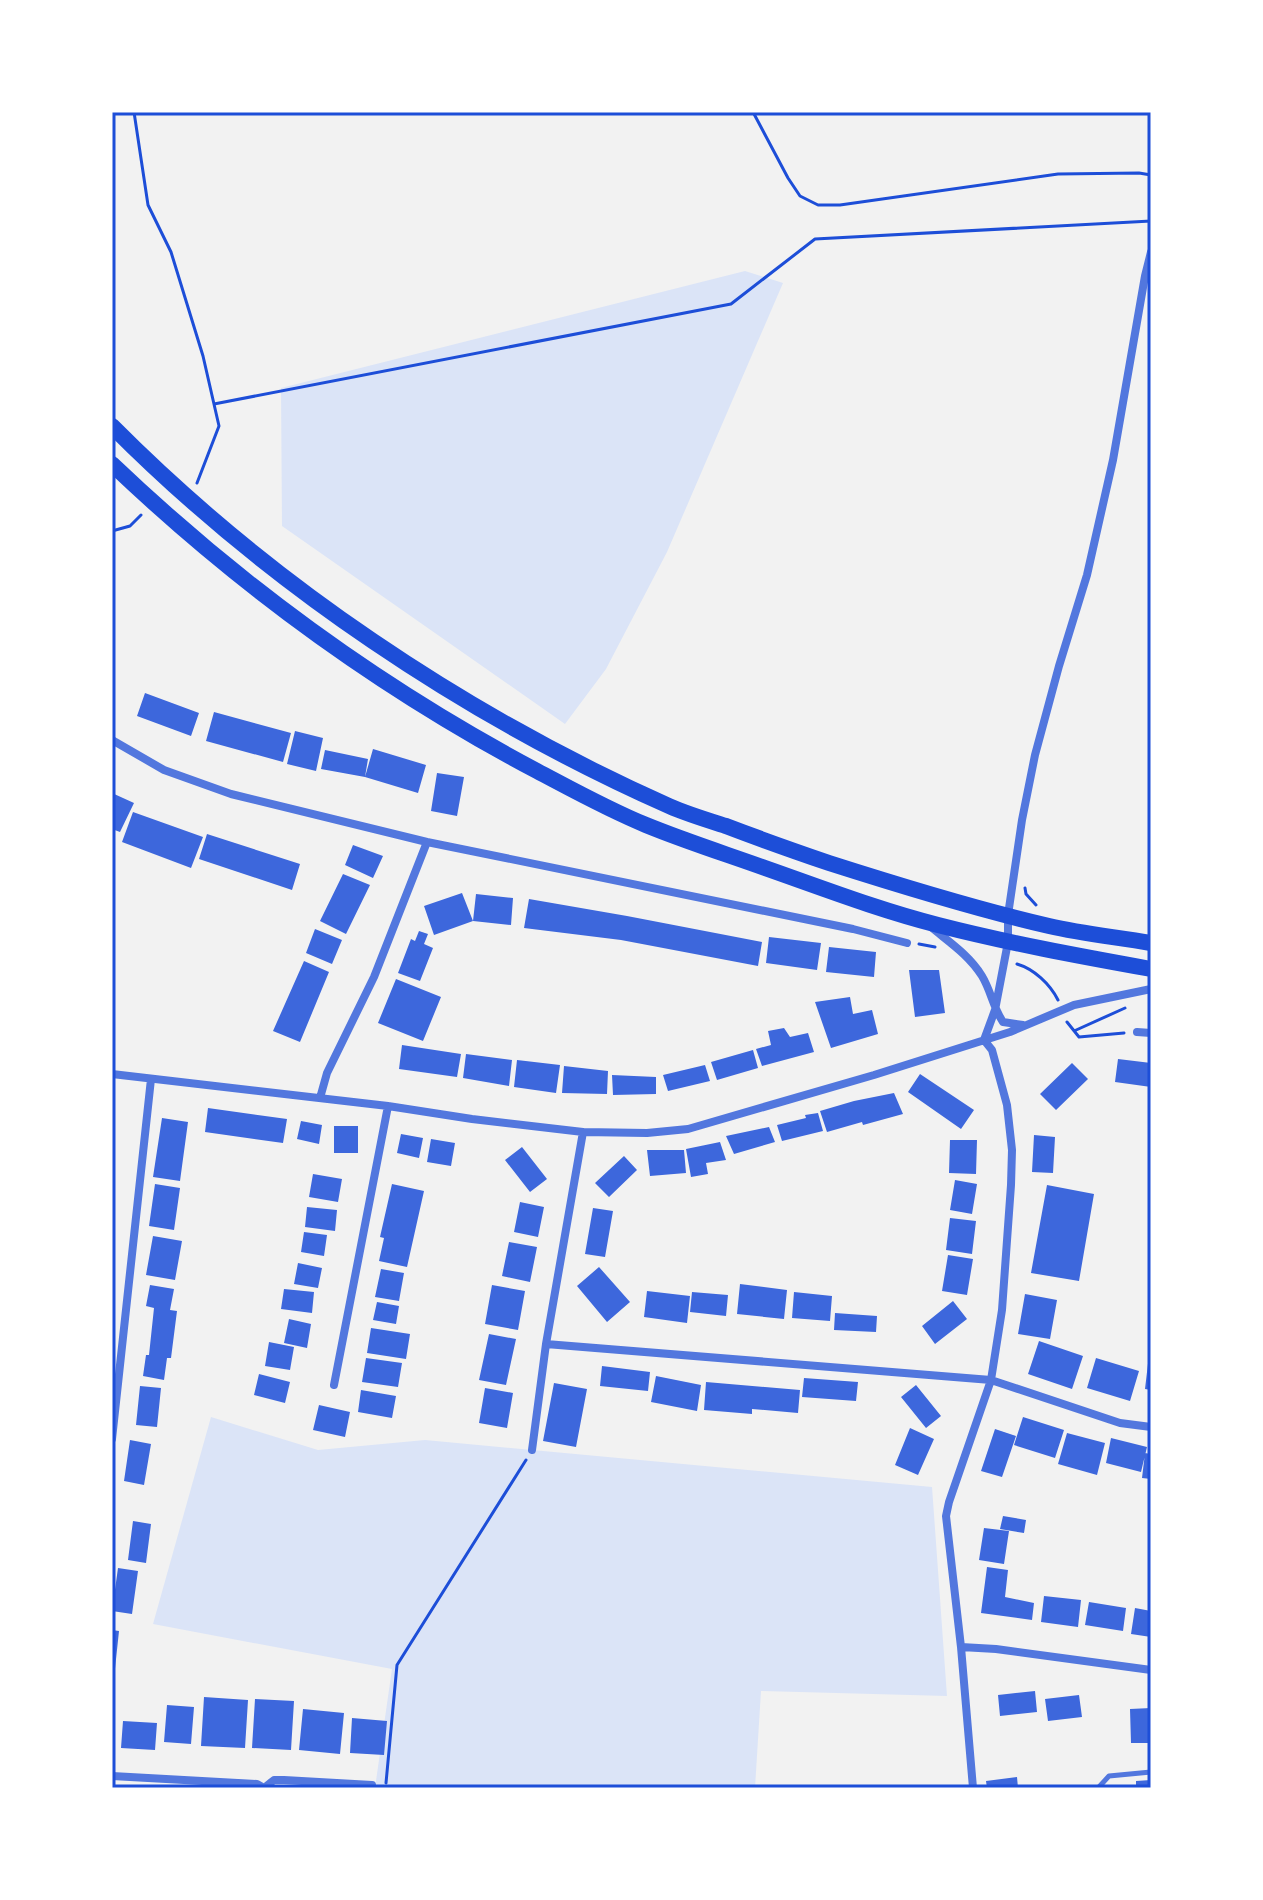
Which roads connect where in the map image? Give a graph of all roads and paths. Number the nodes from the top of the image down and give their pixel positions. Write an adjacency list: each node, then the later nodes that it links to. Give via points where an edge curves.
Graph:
1 (134, 112): 6 (path, via 148,205 171,252)
2 (753, 112): 3 (path, via 800,196 818,205 1058,174)
3 (1151, 175)
4 (1151, 221): 6 (path, via 815,239 731,304)
5 (1151, 252): 12 (street, via 1113,460 1087,575 1035,755)
6 (214, 404): 9 (path, via 219,426)
7 (112, 426): 9 (main road)
8 (112, 464): 15 (main road, via 227,566 313,632 465,731 644,825)
9 (190, 499): 14 (main road, via 352,626 571,759 672,807 781,847)
10 (112, 740): 11 (street, via 164,770 231,794)
11 (427, 842): 17 (street); 36 (street)
12 (1015, 866): 13 (path, via 1025,867 1026,894); 14 (street)
13 (1043, 910)
14 (1008, 915): 16 (street); 18 (main road)
15 (924, 921): 16 (main road); 27 (street, via 980,973)
16 (1008, 942): 22 (main road); 27 (street)
17 (907, 943): 19 (path)
18 (1151, 943)
19 (936, 948)
20 (1013, 963): 23 (path)
21 (1042, 963): 23 (path)
22 (1151, 969)
23 (1038, 976): 25 (path)
24 (1151, 989): 29 (street, via 1074,1005)
25 (1059, 1002)
26 (1135, 1004): 30 (path)
27 (995, 1010): 29 (street, via 1003,1022); 33 (street)
28 (1065, 1019): 30 (path)
29 (1026, 1026): 33 (street)
30 (1074, 1031): 31 (path, via 1079,1037)
31 (1137, 1032): 32 (street)
32 (1151, 1033)
33 (984, 1040): 38 (street, via 688,1129); 42 (street, via 992,1050 1007,1105 1012,1150 1002,1310)
34 (112, 1074): 35 (street)
35 (151, 1079): 36 (street); 40 (street)
36 (320, 1098): 37 (street)
37 (388, 1106): 38 (street); 43 (street)
38 (583, 1132): 41 (street)
39 (112, 1337): 40 (street)
40 (122, 1337): 45 (street)
41 (546, 1344): 42 (street); 46 (street)
42 (991, 1380): 44 (street, via 1120,1423); 47 (street, via 946,1516)
43 (334, 1385)
44 (1151, 1427)
45 (112, 1439)
46 (532, 1450): 51 (path, via 397,1665 386,1783)
47 (961, 1647): 48 (street); 53 (street)
48 (1151, 1670)
49 (1151, 1772): 54 (lane, via 1109,1776)
50 (112, 1776): 52 (street)
51 (372, 1785): 52 (street, via 274,1780)
52 (264, 1788)
53 (973, 1788)
54 (1098, 1788)

